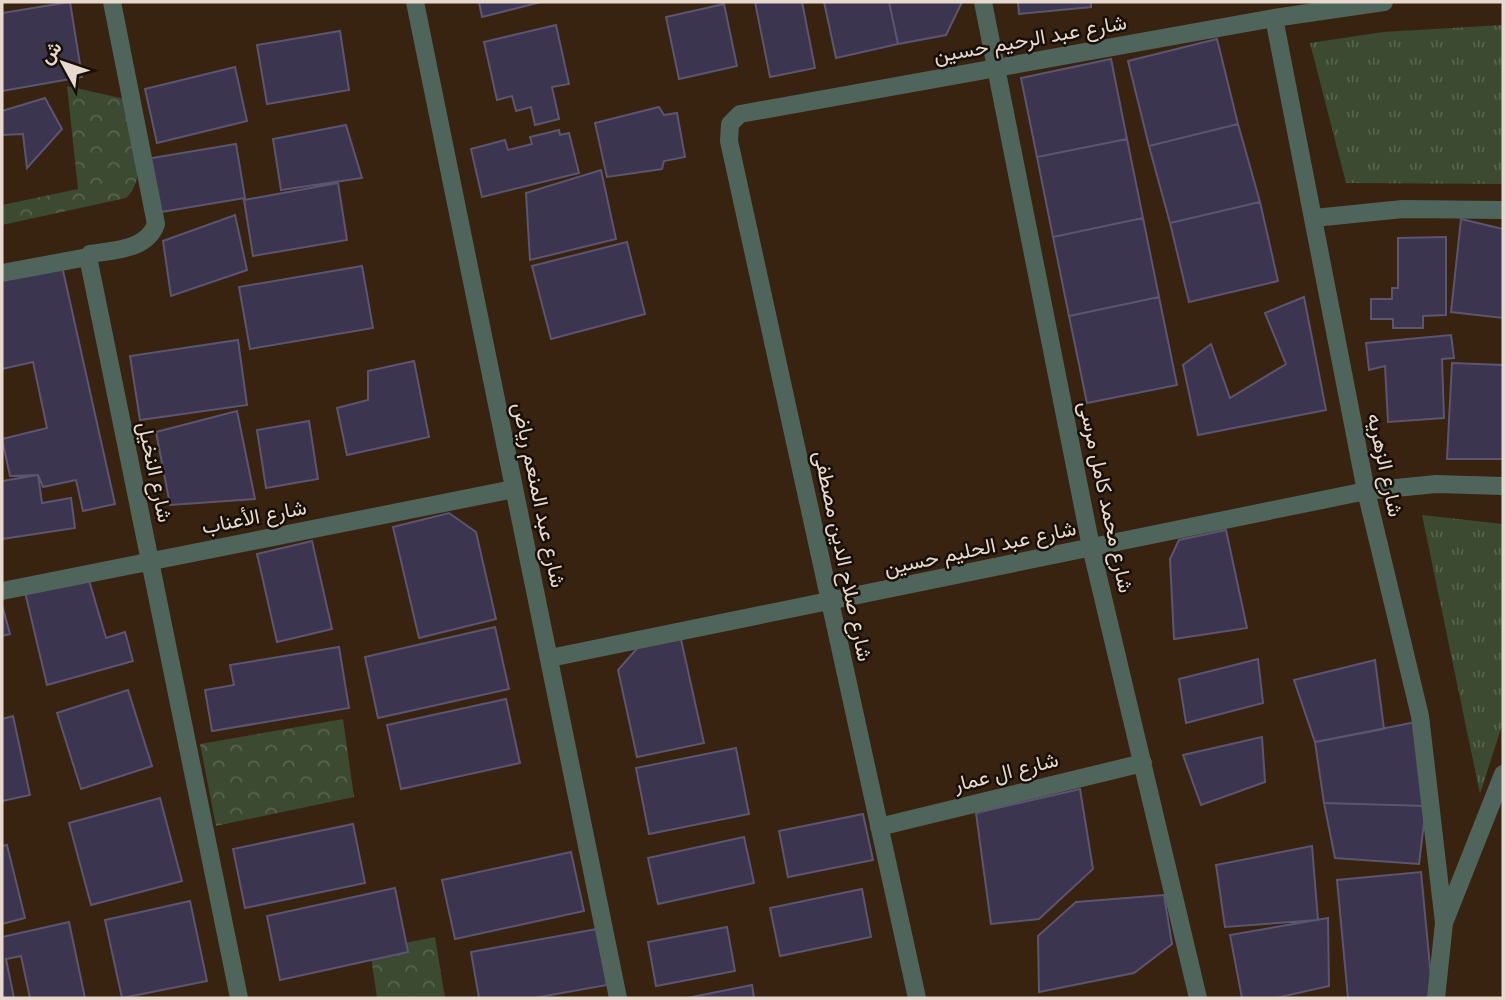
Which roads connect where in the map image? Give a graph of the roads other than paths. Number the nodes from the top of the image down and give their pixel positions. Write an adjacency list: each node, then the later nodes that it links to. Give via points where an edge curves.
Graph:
1 (112, 2): 10 (street, via 156,224 153,234 139,244)
2 (415, 2): 13 (street, شارع عبد المنعم رياض)
3 (983, 2): 6 (street, شارع محمد كامل مرسى)
4 (1384, 2): 5 (street, شارع عبد الرحيم حسين)
5 (1274, 18): 6 (street, شارع عبد الرحيم حسين); 9 (street, شارع الزهريه)
6 (996, 69): 7 (street, شارع عبد الرحيم حسين, via 740,114); 15 (street, شارع محمد كامل مرسى)
7 (730, 124): 18 (street, شارع صلاح الدين مصطفى, via 729,141)
8 (1503, 209): 9 (street, via 1404,209)
9 (1314, 218): 14 (street, شارع الزهريه)
10 (88, 257): 11 (street); 16 (street, شارع النخيل)
11 (2, 273)
12 (1503, 486): 14 (street, شارع عبد الحليم حسين, via 1436,484)
13 (514, 489): 16 (street, شارع الأعناب); 19 (street, شارع عبد المنعم رياض)
14 (1366, 491): 15 (street, شارع عبد الحليم حسين); 23 (street, شارع الزهريه, via 1420,716)
15 (1091, 547): 18 (street, شارع عبد الحليم حسين); 20 (street, شارع محمد كامل مرسى)
16 (150, 561): 17 (street, شارع الأعناب); 24 (street, شارع النخيل)
17 (2, 591)
18 (830, 603): 19 (street, شارع عبد الحليم حسين); 22 (street, شارع صلاح الدين مصطفى)
19 (550, 658): 25 (street, شارع عبد المنعم رياض)
20 (1143, 762): 22 (street, شارع ال عمار); 27 (street, شارع محمد كامل مرسى)
21 (1503, 774): 23 (street)
22 (880, 827): 26 (street, شارع صلاح الدين مصطفى)
23 (1444, 923): 28 (street)
24 (239, 998)
25 (618, 998)
26 (917, 998)
27 (1198, 998)
28 (1436, 998)

